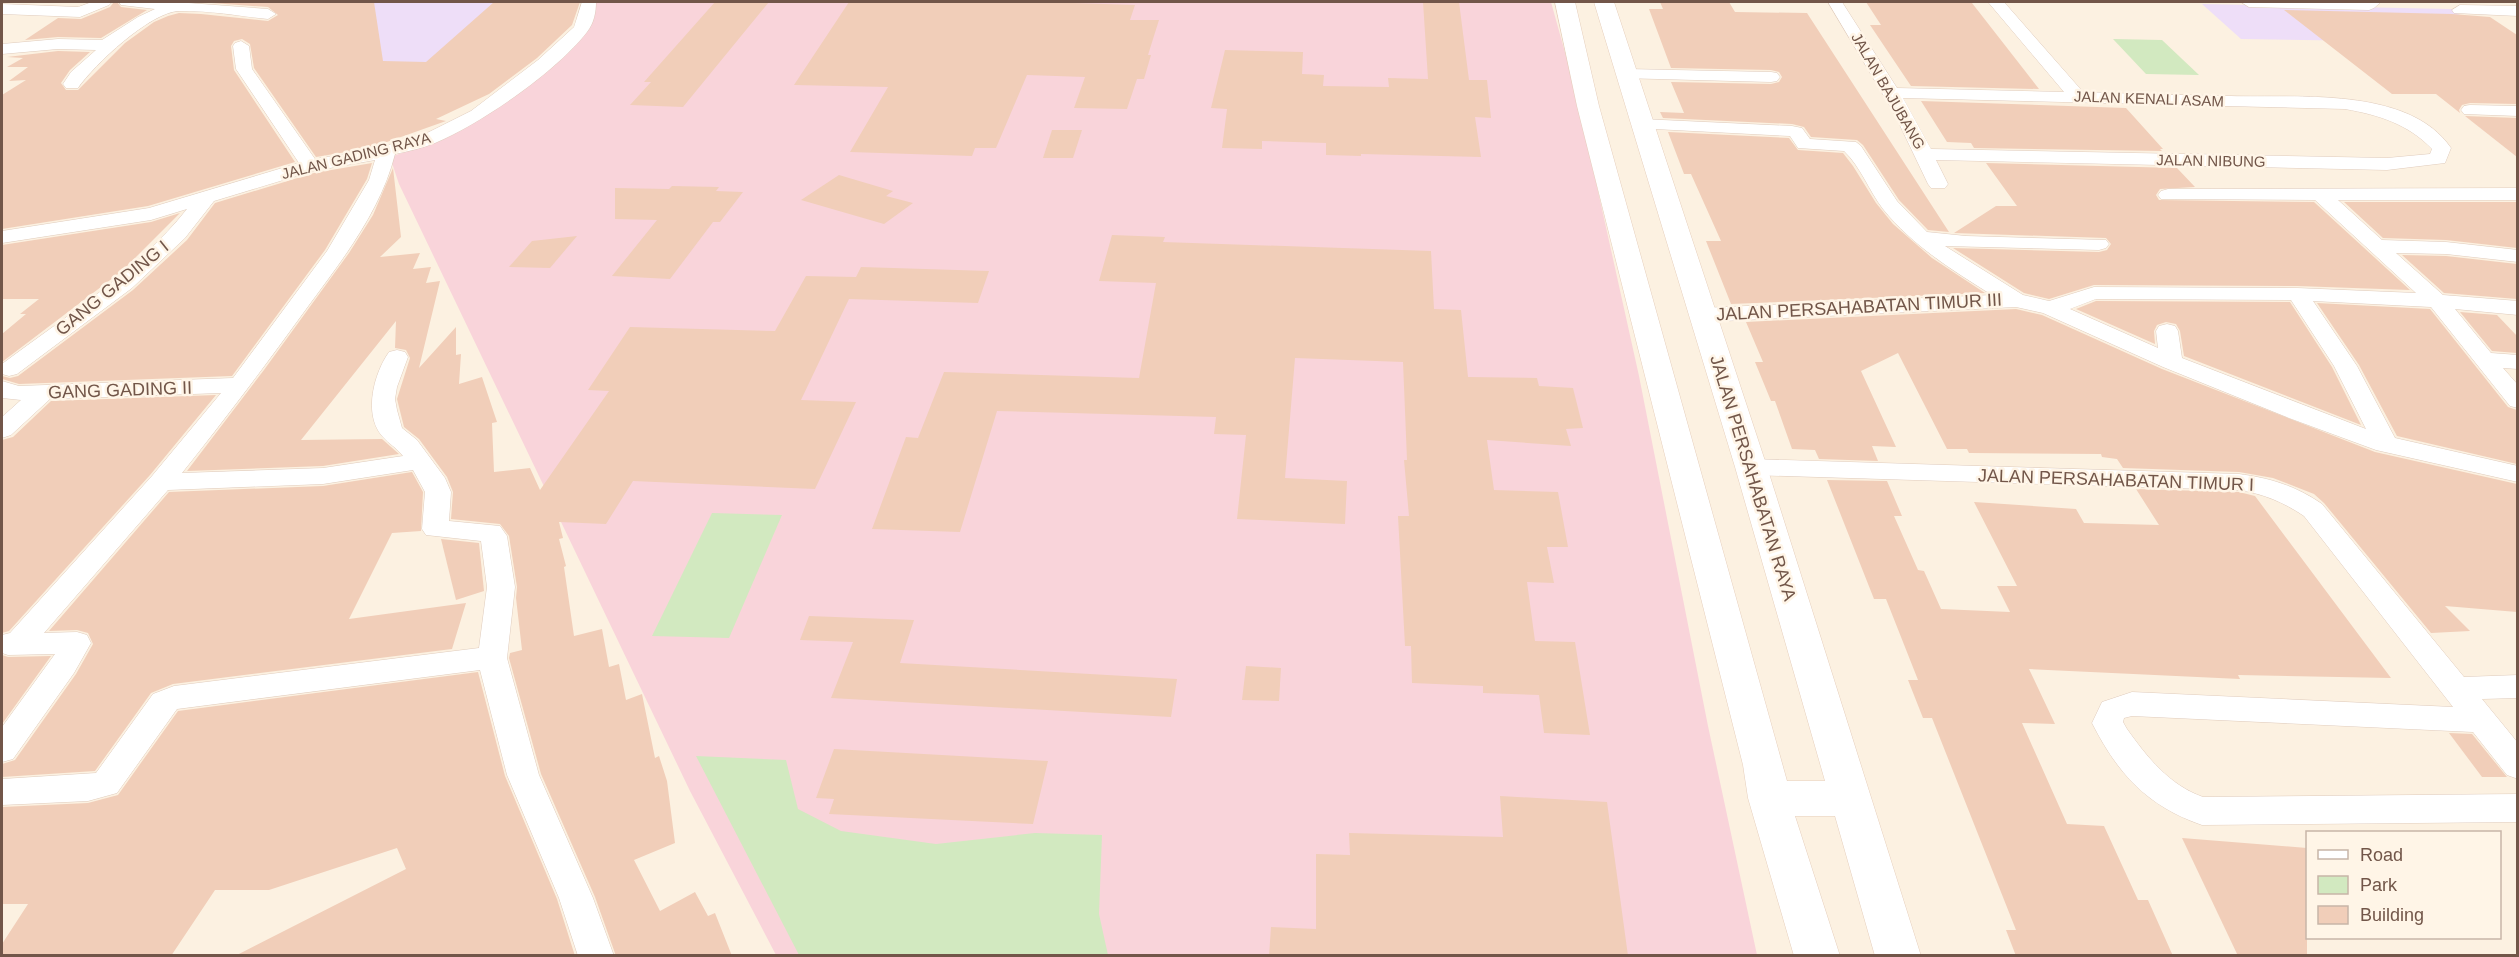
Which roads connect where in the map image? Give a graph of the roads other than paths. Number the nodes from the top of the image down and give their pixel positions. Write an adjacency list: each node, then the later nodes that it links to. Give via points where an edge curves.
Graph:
1 (104, 2): 12 (street, via 80,12)
2 (126, 2): 11 (street)
3 (589, 2): 28 (street, JALAN GADING RAYA, via 578,33 477,115 428,140)
4 (1565, 2): 70 (street, via 1591,117)
5 (1604, 2): 19 (street, JALAN PERSAHABATAN RAYA)
6 (1835, 2): 22 (street, JALAN BAJUBANG)
7 (1996, 2): 23 (street)
8 (2249, 2): 9 (street)
9 (2271, 2): 10 (street)
10 (2373, 2)
11 (180, 3): 15 (street); 16 (street)
12 (2, 9)
13 (2460, 10): 14 (street)
14 (2517, 11)
15 (268, 14)
16 (105, 45): 18 (street); 21 (street, via 108,48)
17 (241, 46): 30 (street, via 244,69)
18 (2, 49)
19 (1626, 74): 20 (street); 27 (street, JALAN PERSAHABATAN RAYA)
20 (1772, 77)
21 (72, 84)
22 (1892, 93): 23 (street, JALAN KENALI ASAM); 29 (street, JALAN BAJUBANG)
23 (2077, 96): 26 (street, JALAN KENALI ASAM, via 2345,104)
24 (2470, 110): 25 (street)
25 (2517, 111)
26 (2404, 118): 29 (street, JALAN NIBUNG, via 2442,148 2438,159 2376,164)
27 (1641, 124): 37 (street, via 1792,131 1805,144 1849,146 1890,206); 46 (street, JALAN PERSAHABATAN RAYA)
28 (387, 151): 30 (street, JALAN GADING RAYA); 53 (street, via 379,180 336,253)
29 (1925, 154): 31 (street, JALAN BAJUBANG)
30 (310, 166): 35 (street, JALAN GADING RAYA)
31 (1938, 184)
32 (2517, 194): 34 (street)
33 (2168, 195): 34 (street)
34 (2321, 195): 39 (street)
35 (206, 199): 36 (street, JALAN GADING RAYA, via 151,214); 52 (street, GANG GADING I, via 177,234 124,283)
36 (2, 237)
37 (1921, 238): 38 (street); 42 (street)
38 (2099, 244)
39 (2378, 246): 40 (street); 43 (street)
40 (2517, 256)
41 (2297, 294): 43 (street); 44 (street, via 2094,293); 57 (street, via 2366,399)
42 (2016, 300): 44 (street); 46 (street, JALAN PERSAHABATAN TIMUR III)
43 (2437, 301): 45 (street); 49 (street)
44 (2050, 308): 50 (street)
45 (2517, 308)
46 (1702, 315): 59 (street, JALAN PERSAHABATAN RAYA)
47 (2168, 331): 50 (street)
48 (397, 357): 58 (street, via 385,387 385,410 391,431)
49 (2484, 359): 51 (street); 55 (street)
50 (2171, 362): 57 (street)
51 (2517, 362)
52 (3, 377): 54 (street, GANG GADING II, via 3,391)
53 (240, 385): 54 (street, GANG GADING II); 61 (street)
54 (44, 392): 56 (street)
55 (2517, 401)
56 (2, 430)
57 (2385, 444): 60 (street)
58 (419, 461): 61 (street, via 307,477); 63 (street, via 438,492 435,529 491,532 494,536 501,587)
59 (1751, 467): 65 (street, JALAN PERSAHABATAN TIMUR I, via 2269,486 2291,494 2313,510); 71 (street, JALAN PERSAHABATAN RAYA)
60 (2517, 474)
61 (160, 482): 62 (street)
62 (9, 644): 67 (street, via 77,643)
63 (492, 658): 69 (street, via 174,698 165,702 106,784); 73 (street, via 523,775 576,898)
64 (2517, 686): 65 (street)
65 (2457, 689): 66 (street, JALAN PERSAHABATAN TIMUR I)
66 (2481, 720): 68 (street, JALAN PERSAHABATAN TIMUR I); 72 (street, via 2132,704 2113,710 2107,723 2121,746 2165,795 2202,811)
67 (2, 750)
68 (2517, 766)
69 (2, 792)
70 (1770, 798): 71 (street); 74 (street)
71 (1851, 799): 75 (street, JALAN PERSAHABATAN RAYA)
72 (2517, 808)
73 (596, 956)
74 (1816, 956)
75 (1899, 956)

